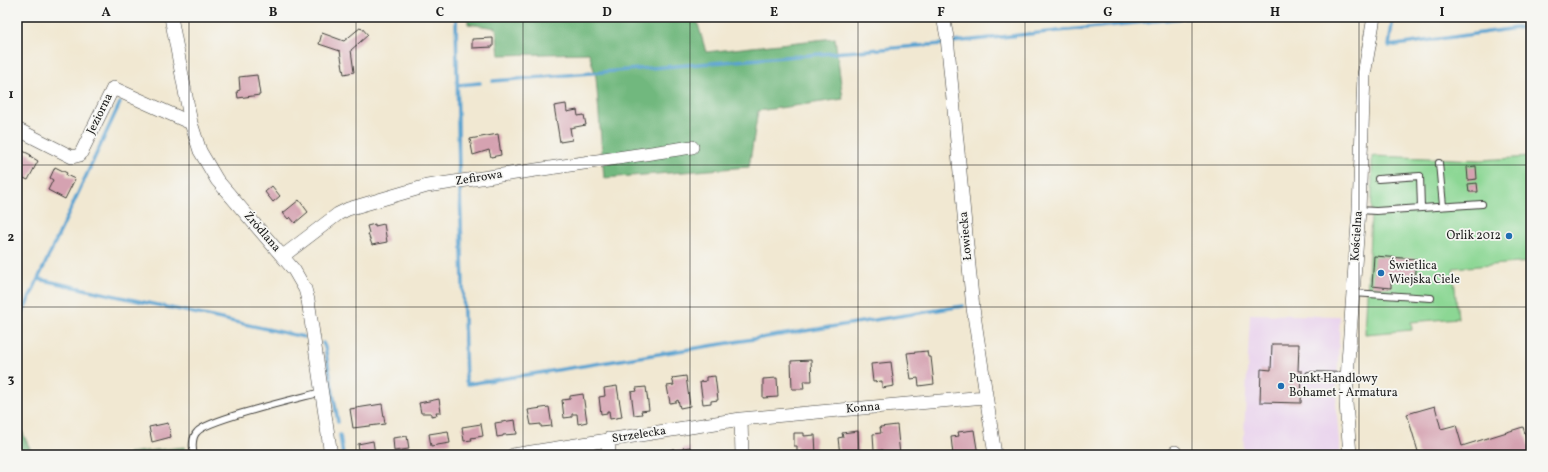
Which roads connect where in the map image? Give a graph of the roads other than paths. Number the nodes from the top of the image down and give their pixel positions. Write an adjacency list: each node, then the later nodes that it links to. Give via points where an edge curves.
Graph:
1 (171, 17): 4 (street, Źródlana)
2 (943, 17): 19 (street, Łowiecka, via 948,44 973,308)
3 (1374, 17): 12 (street, Kościelna, via 1364,75)
4 (191, 123): 5 (street, Jeziorna, via 113,88 80,155 72,157); 13 (street, Źródlana, via 200,151 217,180)
5 (17, 129)
6 (692, 147): 13 (street, Zefirowa, via 420,188 348,209)
7 (1439, 163): 10 (lane)
8 (1378, 179): 11 (lane, via 1420,176)
9 (1482, 204): 10 (lane)
10 (1443, 206): 11 (lane)
11 (1421, 208): 12 (lane)
12 (1359, 210): 14 (street, Kościelna)
13 (283, 256): 18 (street, Źródlana, via 301,280 308,300)
14 (1353, 293): 15 (lane); 17 (street, Kościelna)
15 (1431, 298)
16 (1309, 375): 17 (lane)
17 (1347, 376): 28 (street, Kościelna, via 1347,430)
18 (322, 392): 22 (lane, via 201,428 193,439); 23 (street, Źródlana)
19 (985, 397): 20 (street, Konna); 27 (street, Łowiecka)
20 (741, 419): 21 (street, Strzelecka); 26 (street)
21 (608, 439): 24 (street, Strzelecka); 25 (street)
22 (194, 455)
23 (331, 455)
24 (513, 455)
25 (609, 455)
26 (742, 455)
27 (995, 455)
28 (1350, 455)

